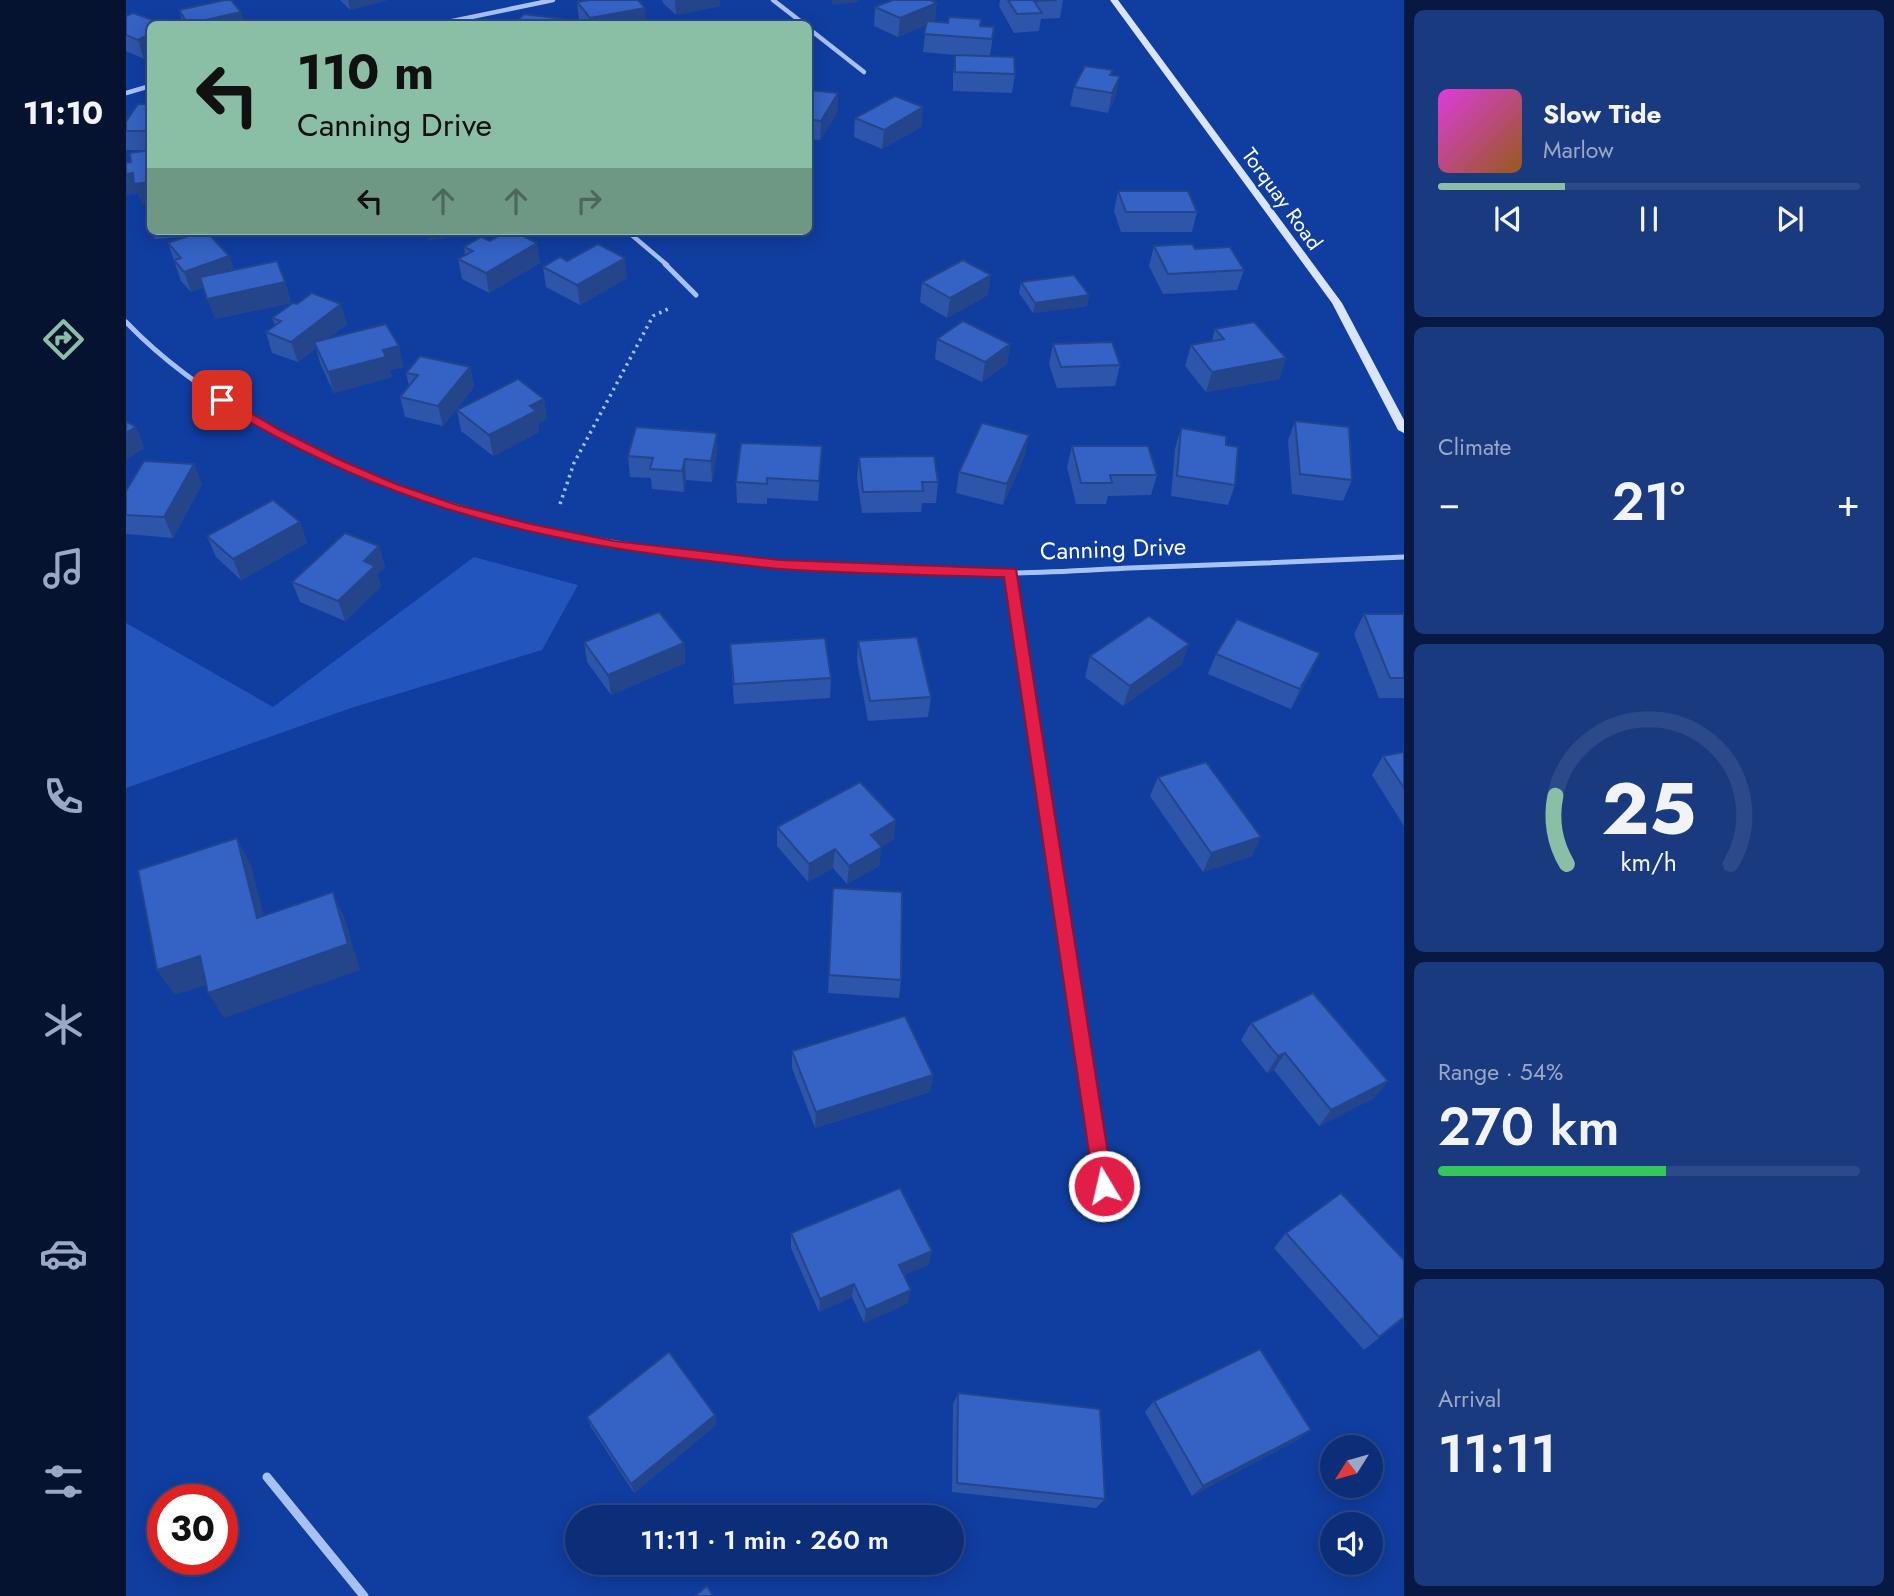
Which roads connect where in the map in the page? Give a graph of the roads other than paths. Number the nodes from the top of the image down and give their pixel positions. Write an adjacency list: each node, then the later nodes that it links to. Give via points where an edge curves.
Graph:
1 (553, 0): 4 (street)
2 (773, 0): 5 (street)
3 (1114, 0): 13 (street, Torquay Road, via 1337,303)
4 (452, 21)
5 (800, 21)
6 (812, 31): 7 (street)
7 (864, 72)
8 (147, 87): 9 (street)
9 (126, 93)
10 (632, 235): 11 (street)
11 (696, 295)
12 (126, 321): 15 (street, Canning Drive, via 183,375 274,432 334,462 453,508 614,545 780,565)
13 (1404, 430)
14 (1404, 557): 15 (street, Canning Drive)
15 (1011, 573): 16 (street)
16 (1104, 1186)
17 (267, 1477): 18 (street)
18 (364, 1596)

